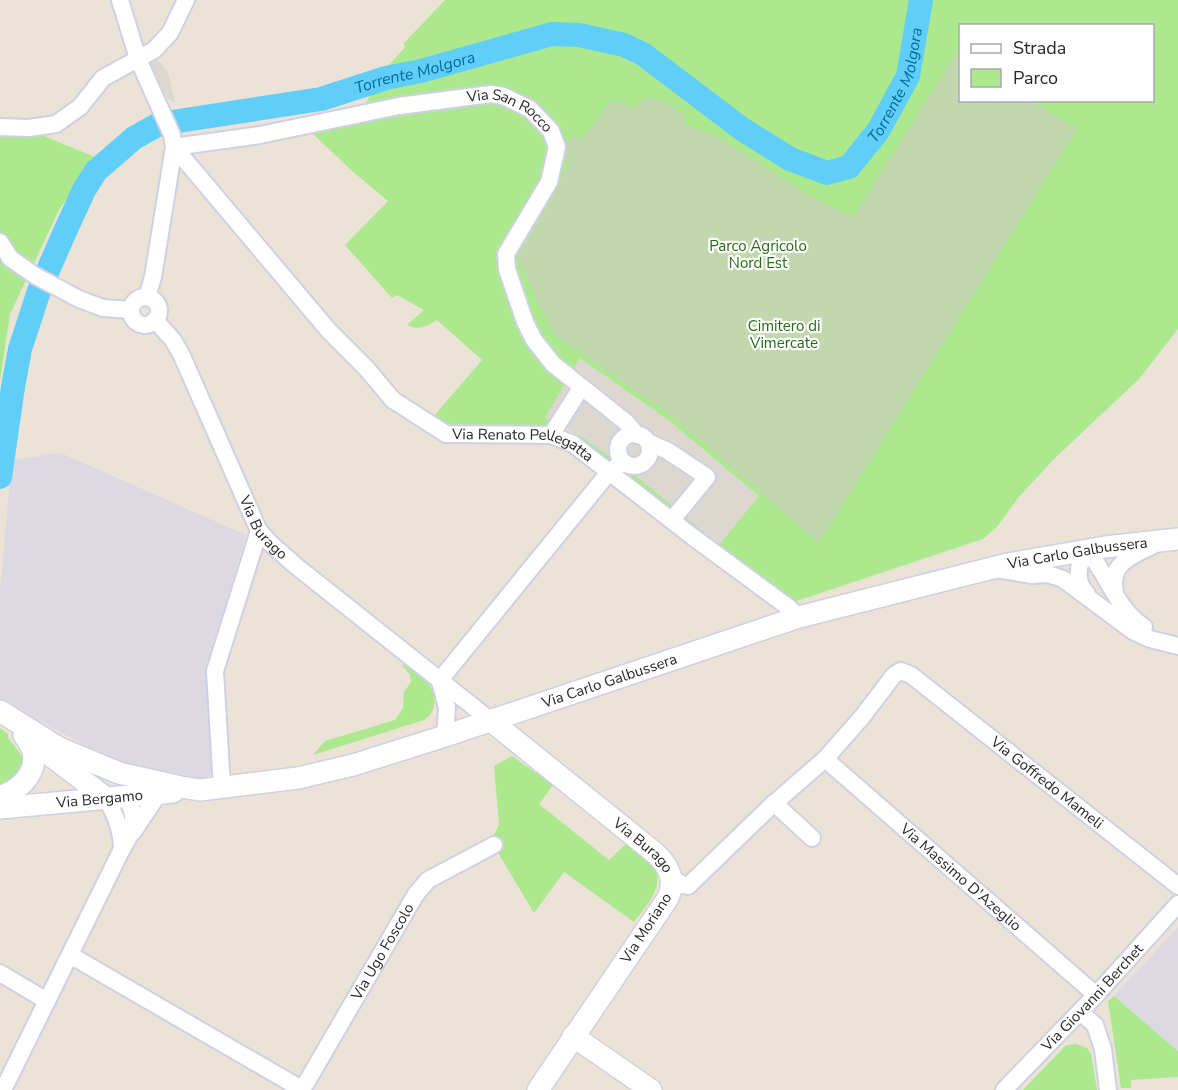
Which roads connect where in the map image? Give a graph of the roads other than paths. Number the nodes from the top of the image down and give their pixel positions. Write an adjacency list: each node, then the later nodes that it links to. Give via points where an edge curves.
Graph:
1 (120, 0): 3 (street)
2 (186, 0): 3 (street, via 170,33 154,50)
3 (138, 59): 4 (street, via 103,78 80,107 56,124); 5 (street)
4 (0, 127)
5 (173, 141): 7 (street); 10 (street, Via San Rocco, via 260,135 399,106 491,94 530,109 551,131 557,147 549,182 506,254 507,269 534,340 553,364); 11 (street, Via Renato Pellegatta, via 329,331 393,400 446,435)
6 (0, 242): 8 (street, via 10,258 63,291 103,308)
7 (147, 297): 8 (street, via 136,300); 9 (street, Via Burago, via 158,306)
8 (131, 310): 9 (street, via 140,323)
9 (155, 320): 15 (street, Via Burago, via 182,356)
10 (581, 388): 11 (street); 12 (street, Via San Rocco)
11 (551, 435): 13 (street, Via Renato Pellegatta)
12 (642, 438): 13 (street, via 627,436 620,444); 13 (street, via 650,452 642,464); 14 (street, Via San Rocco, via 707,477)
13 (617, 467): 14 (street, Via Renato Pellegatta); 24 (street)
14 (672, 520): 21 (street, Via Renato Pellegatta)
15 (259, 531): 24 (street, Via Burago, via 296,566); 31 (street, via 215,671)
16 (1171, 539): 17 (street, Via Carlo Galbussera); 19 (street, via 1118,567 1113,580)
17 (1086, 550): 18 (street, Via Carlo Galbussera); 19 (street); 20 (street, via 1079,578)
18 (989, 568): 20 (street, via 1058,577); 21 (street, Via Carlo Galbussera)
19 (1116, 599): 22 (street, via 1142,626)
20 (1098, 605): 22 (street, via 1139,634)
21 (799, 617): 26 (street, Via Carlo Galbussera)
22 (1178, 646)
23 (914, 678): 30 (street, Via Moriano, via 904,671 896,672); 42 (street, Via Goffredo Mameli)
24 (440, 680): 26 (street, Via Burago); 28 (street, via 447,708)
25 (0, 713): 27 (street, Via Carlo Galbussera); 29 (street, Via Carlo Galbussera)
26 (490, 720): 28 (street, Via Carlo Galbussera); 41 (street, Via Burago, via 655,853 666,863)
27 (24, 735): 34 (street, Via Carlo Galbussera, via 34,751 33,767 19,787); 35 (street, Via Carlo Galbussera)
28 (445, 736): 31 (street, Via Carlo Galbussera, via 298,778)
29 (59, 748): 32 (street, Via Carlo Galbussera, via 119,773); 35 (street, Via Carlo Galbussera, via 110,780)
30 (825, 759): 36 (street, Via Moriano); 46 (street, Via Massimo D'Azeglio)
31 (222, 788): 32 (street, Via Carlo Galbussera)
32 (200, 790): 33 (street, Via Bergamo)
33 (163, 793): 35 (street, Via Bergamo); 39 (street)
34 (0, 797)
35 (115, 797): 37 (street, Via Bergamo); 39 (street, via 134,815)
36 (774, 803): 38 (street); 41 (street, Via Moriano, via 688,886)
37 (0, 808)
38 (812, 838)
39 (127, 842): 44 (street)
40 (494, 845): 51 (street, Via Ugo Foscolo, via 428,880 416,894)
41 (672, 878): 49 (street, Via Moriano, via 668,898)
42 (1178, 886)
43 (1178, 904): 46 (street, Via Giovanni Berchet)
44 (70, 955): 47 (street); 51 (street, Via Ugo Foscolo)
45 (0, 973): 47 (street)
46 (1096, 995): 48 (street, Via Giovanni Berchet)
47 (47, 1001): 50 (street)
48 (1080, 1012): 55 (street, Via Giovanni Berchet); 56 (street, via 1095,1025 1103,1049)
49 (572, 1039): 52 (street, Via Moriano); 53 (street); 54 (street)
50 (3, 1090)
51 (302, 1090)
52 (538, 1090)
53 (641, 1090)
54 (651, 1090)
55 (1004, 1090)
56 (1108, 1090)

